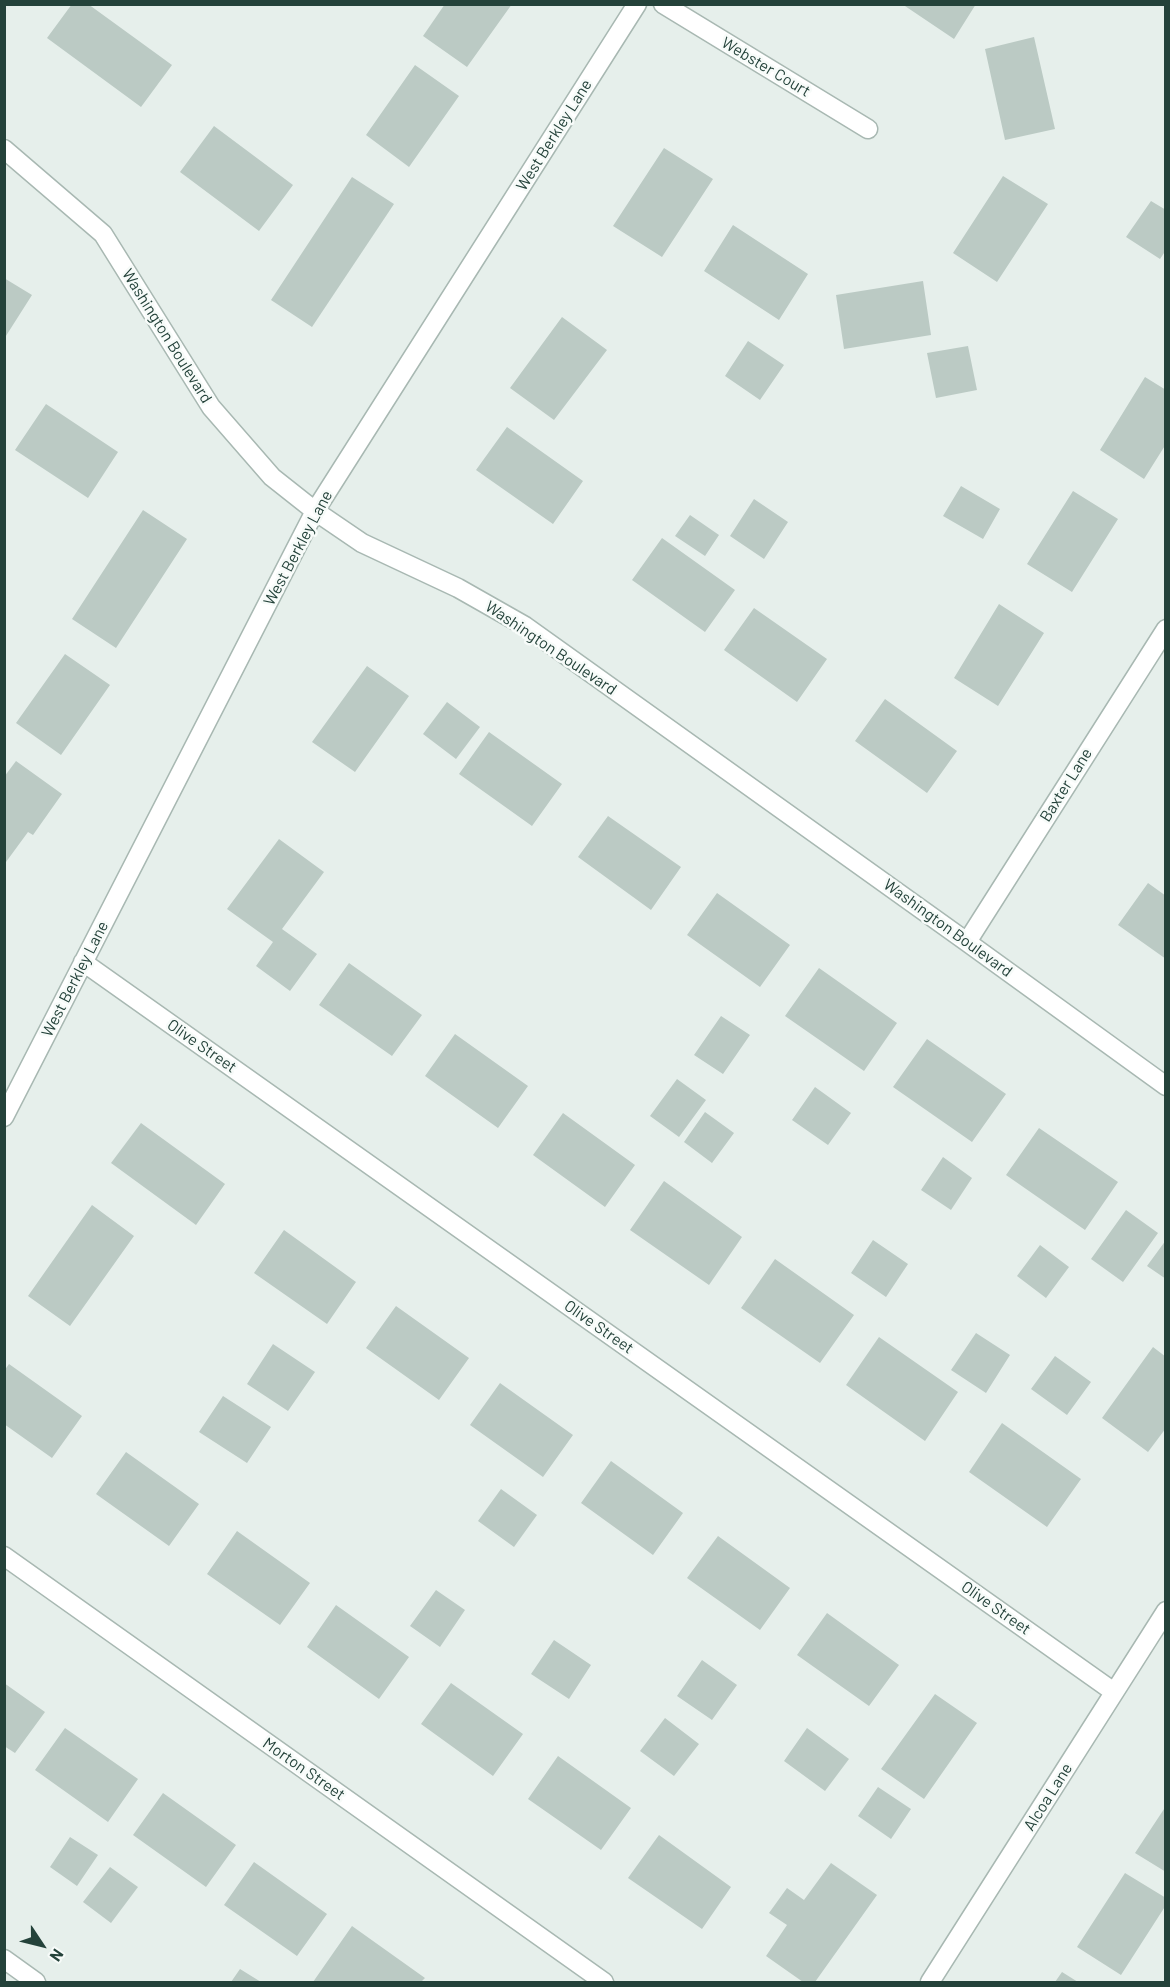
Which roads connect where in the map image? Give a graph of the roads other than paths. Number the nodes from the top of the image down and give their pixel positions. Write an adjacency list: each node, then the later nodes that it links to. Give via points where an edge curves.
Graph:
1 (638, 4): 5 (street, West Berkley Lane)
2 (663, 4): 3 (street, Webster Court)
3 (868, 129)
4 (4, 149): 5 (street, Washington Boulevard, via 103,234 211,407 272,477)
5 (315, 512): 7 (street, Washington Boulevard, via 362,543 458,588 525,626); 8 (street, West Berkley Lane)
6 (1166, 628): 7 (street, Baxter Lane)
7 (967, 942): 9 (street, Washington Boulevard)
8 (83, 962): 10 (street, West Berkley Lane); 13 (street, Olive Street)
9 (1166, 1086)
10 (4, 1117)
11 (4, 1556): 16 (street, Morton Street)
12 (1166, 1611): 13 (street, Alcoa Lane)
13 (1114, 1692): 17 (street, Alcoa Lane)
14 (4, 1959): 15 (street)
15 (36, 1983)
16 (604, 1983)
17 (930, 1983)

